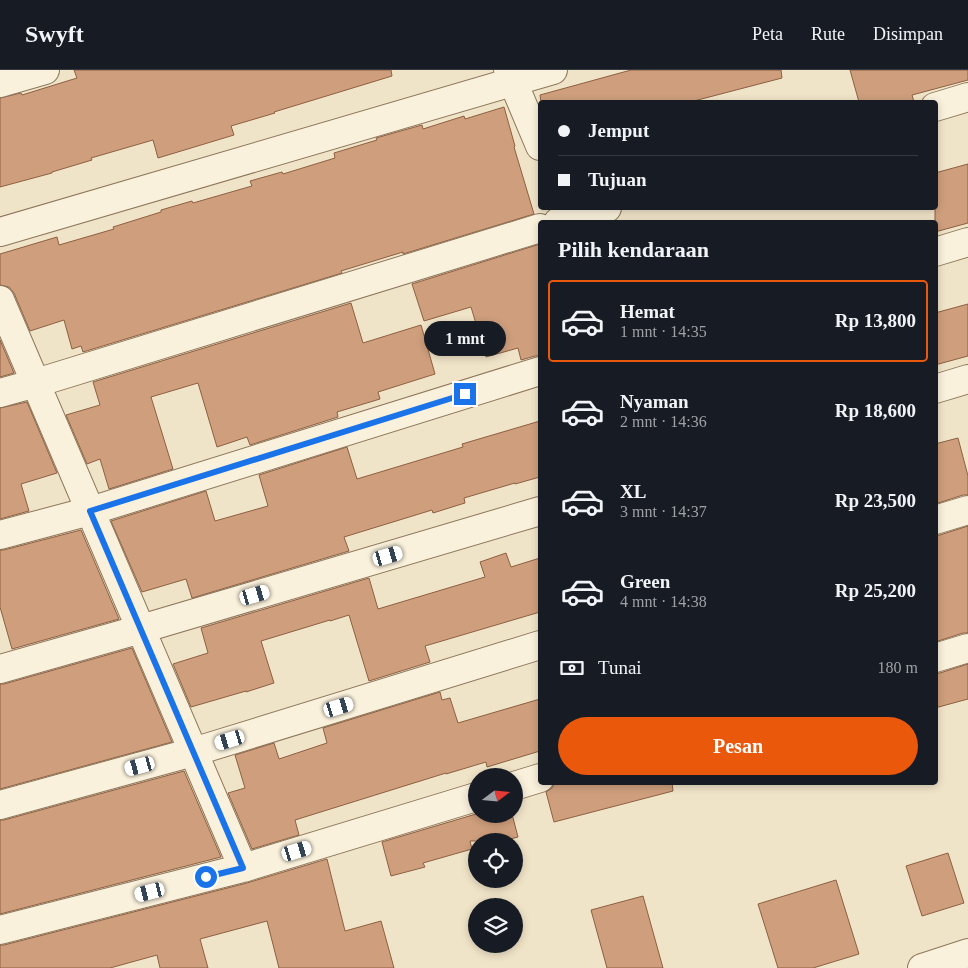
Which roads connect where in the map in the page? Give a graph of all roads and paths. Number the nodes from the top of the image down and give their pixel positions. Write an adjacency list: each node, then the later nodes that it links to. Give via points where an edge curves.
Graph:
1 (45, 70): 4 (street)
2 (553, 70): 3 (street)
3 (510, 76): 7 (street); 11 (street)
4 (0, 83)
5 (968, 97): 6 (street)
6 (938, 107)
7 (538, 141)
8 (599, 210): 9 (street)
9 (567, 218)
10 (538, 229): 17 (street)
11 (0, 232)
12 (968, 242): 13 (street)
13 (938, 251)
14 (0, 300): 17 (street)
15 (538, 372): 21 (street)
16 (968, 379): 18 (street)
17 (36, 383): 19 (street); 21 (street)
18 (938, 388)
19 (0, 393)
20 (968, 510): 23 (street)
21 (90, 511): 24 (street); 25 (street)
22 (538, 511): 25 (street)
23 (938, 519)
24 (0, 535)
25 (141, 629): 29 (street); 30 (street)
26 (538, 646): 30 (street)
27 (968, 648): 28 (street)
28 (938, 657)
29 (0, 669)
30 (193, 752): 34 (street); 35 (street)
31 (538, 779): 32 (street)
32 (523, 783)
33 (468, 799): 35 (street)
34 (0, 805)
35 (243, 868): 36 (street)
36 (0, 930)
37 (968, 953): 38 (street)
38 (922, 968)

